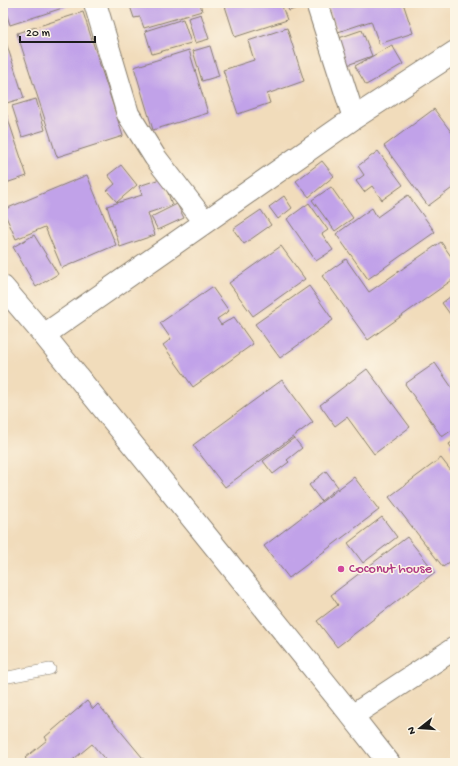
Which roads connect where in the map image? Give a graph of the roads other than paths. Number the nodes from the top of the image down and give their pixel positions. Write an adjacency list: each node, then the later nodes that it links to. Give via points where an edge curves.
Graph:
1 (95, 3): 5 (street, via 128,114 155,157)
2 (317, 3): 4 (street)
3 (455, 52): 4 (street)
4 (354, 118): 5 (street)
5 (205, 222): 7 (street)
6 (3, 287): 7 (street)
7 (44, 336): 11 (street)
8 (455, 648): 11 (street)
9 (50, 669): 10 (lane)
10 (3, 678)
11 (352, 716): 12 (street)
12 (389, 763)

